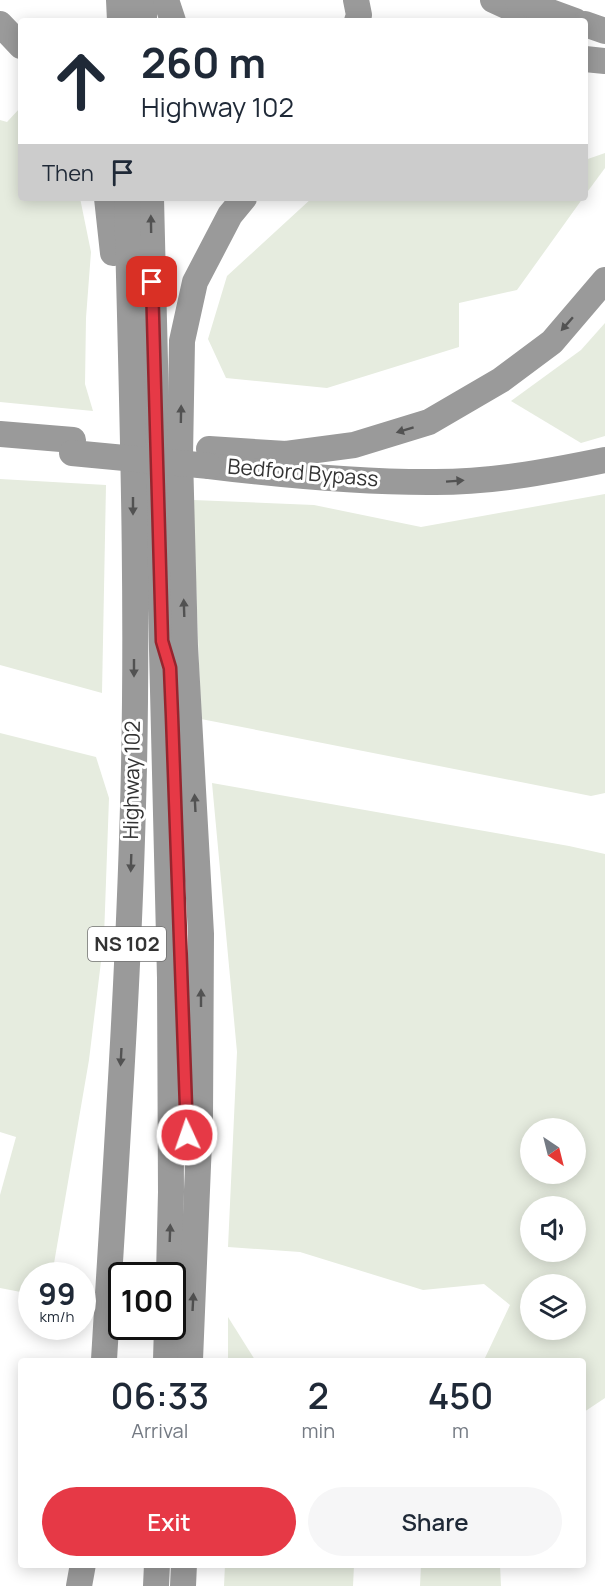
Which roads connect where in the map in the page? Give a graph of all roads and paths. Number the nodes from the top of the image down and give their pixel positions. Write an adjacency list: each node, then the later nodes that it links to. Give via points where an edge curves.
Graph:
1 (119, 0): 7 (highway)
2 (144, 0): 8 (highway)
3 (166, 0): 9 (highway)
4 (356, 0): 10 (highway)
5 (493, 0): 11 (highway)
6 (518, 0): 12 (highway)
7 (120, 18)
8 (144, 18)
9 (172, 18)
10 (358, 18)
11 (533, 18)
12 (566, 18)
13 (0, 24): 17 (highway)
14 (588, 25): 15 (highway)
15 (605, 31)
16 (588, 40): 18 (highway)
17 (18, 43)
18 (605, 44)
19 (588, 59): 20 (highway)
20 (605, 61)
21 (108, 201): 26 (highway)
22 (127, 201): 26 (highway, Highway 102 / NS 102)
23 (151, 201): 32 (highway, Highway 102 / NS 102, one-way to 23)
24 (242, 201): 33 (highway, one-way to 24, via 201,934 185,646 180,456 182,341 199,274)
25 (605, 280): 30 (highway, Bedford Bypass, one-way to 30, via 552,342 501,380 429,422 354,445 286,454)
26 (132, 426): 36 (highway, Highway 102 / NS 102, one-way to 36, via 133,805)
27 (0, 434): 28 (highway, Bedford Bypass)
28 (72, 446): 29 (highway, Bedford Bypass); 30 (highway, Bedford Bypass, bridge)
29 (0, 448)
30 (209, 457): 31 (highway, Bedford Bypass, one-way to 31, via 275,474 429,482 512,477)
31 (605, 460)
32 (162, 641): 33 (highway, via 170,668 186,1117); 34 (highway, Highway 102 / NS 102, one-way to 32, via 170,990)
33 (196, 1224): 38 (highway, one-way to 33)
34 (169, 1262)
35 (167, 1340): 37 (highway)
36 (104, 1358)
37 (166, 1358)
38 (190, 1358)
39 (82, 1568): 43 (highway)
40 (91, 1568): 44 (highway)
41 (157, 1568): 45 (highway)
42 (184, 1568): 46 (highway)
43 (79, 1586)
44 (90, 1586)
45 (156, 1586)
46 (183, 1586)

